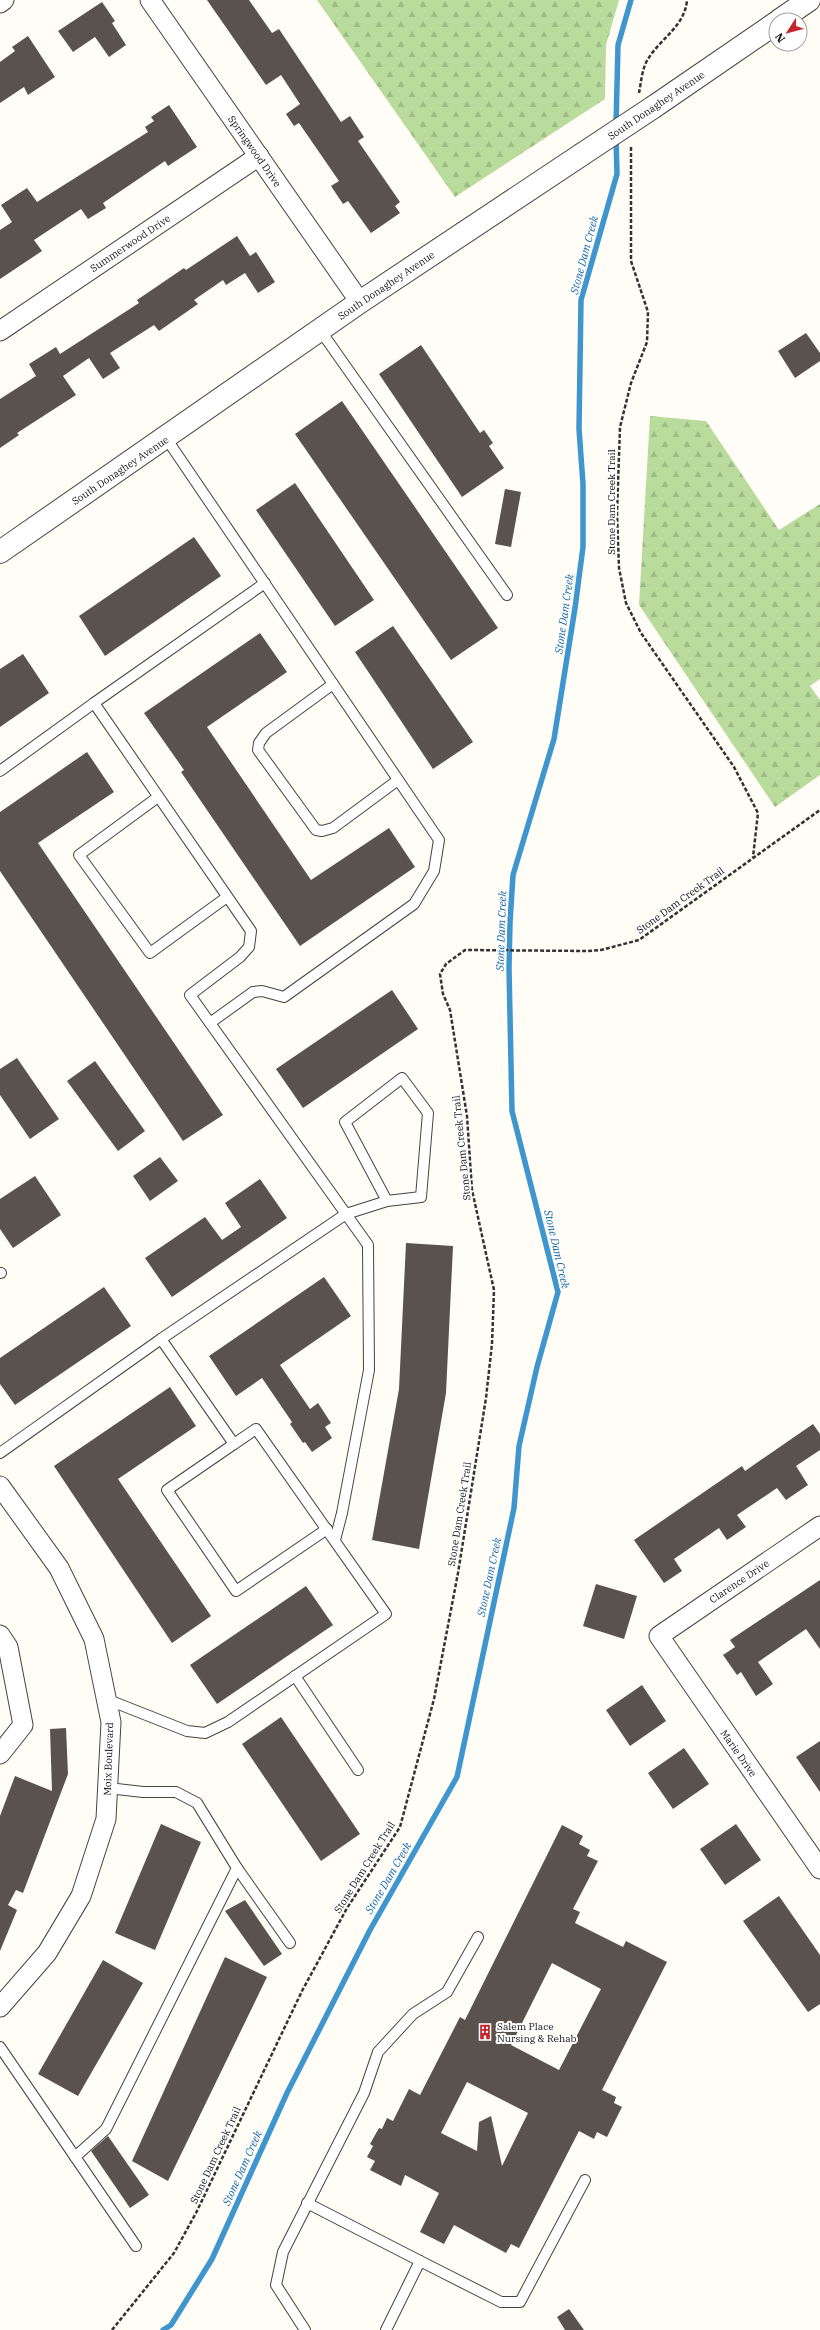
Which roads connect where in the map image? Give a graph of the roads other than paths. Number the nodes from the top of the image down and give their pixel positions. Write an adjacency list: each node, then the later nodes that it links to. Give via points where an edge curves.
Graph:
1 (4, 0): 4 (street)
2 (150, 0): 7 (street, Springwood Drive)
3 (809, 0): 5 (street)
4 (0, 3)
5 (792, 12)
6 (768, 28): 8 (street, South Donaghey Avenue, bridge, via 647,101 580,155)
7 (259, 156): 8 (street, Springwood Drive); 10 (street, Summerwood Drive)
8 (360, 302): 9 (street, South Donaghey Avenue)
9 (320, 330): 11 (street, South Donaghey Avenue); 14 (lane)
10 (0, 331)
11 (166, 438): 12 (street, South Donaghey Avenue); 13 (lane)
12 (0, 552)
13 (265, 583): 15 (lane); 16 (lane)
14 (507, 595)
15 (333, 684): 18 (lane); 18 (lane, via 266,733 259,743 258,750 273,773 316,830 322,831 333,828)
16 (94, 703): 17 (lane); 19 (lane)
17 (0, 771)
18 (398, 780): 21 (lane, via 440,840 434,871 414,904 284,997 262,990 253,992)
19 (158, 797): 20 (lane); 20 (lane, via 79,855 150,953)
20 (227, 897): 21 (lane, via 251,932 249,947 240,957 190,995)
21 (210, 1023): 23 (lane)
22 (387, 1201): 22 (lane, via 421,1197 428,1113 402,1078 344,1122); 23 (lane)
23 (346, 1214): 24 (lane); 30 (lane, via 368,1245 369,1370)
24 (162, 1339): 25 (lane); 26 (lane)
25 (234, 1444): 29 (lane, via 256,1429); 29 (lane, via 167,1490 236,1591)
26 (0, 1453)
27 (0, 1486): 34 (street, Moix Boulevard, via 59,1568 94,1639)
28 (820, 1526): 32 (street, Clarence Drive)
29 (327, 1529): 30 (lane)
30 (335, 1540): 33 (lane, via 386,1614)
31 (0, 1635): 35 (street, via 8,1647 23,1725)
32 (659, 1636): 39 (street, Marie Drive)
33 (295, 1676): 34 (lane, via 228,1722 205,1733 187,1731); 36 (lane)
34 (106, 1699): 37 (street, Moix Boulevard, via 111,1722)
35 (0, 1754)
36 (358, 1770)
37 (108, 1788): 38 (lane, via 176,1792 196,1803); 42 (street, Moix Boulevard, via 106,1819 81,1896 47,1953)
38 (237, 1868): 41 (lane); 44 (lane, via 106,2129)
39 (820, 1869)
40 (478, 1937): 46 (lane, via 447,1992 413,2014 378,2052 364,2093)
41 (290, 1943)
42 (0, 2007)
43 (0, 2047): 44 (lane)
44 (75, 2156): 47 (lane)
45 (586, 2180): 48 (lane, via 520,2302 501,2302)
46 (308, 2203): 48 (lane); 49 (lane, via 283,2252 276,2286)
47 (136, 2246)
48 (420, 2261): 50 (lane)
49 (305, 2330)
50 (386, 2330)

